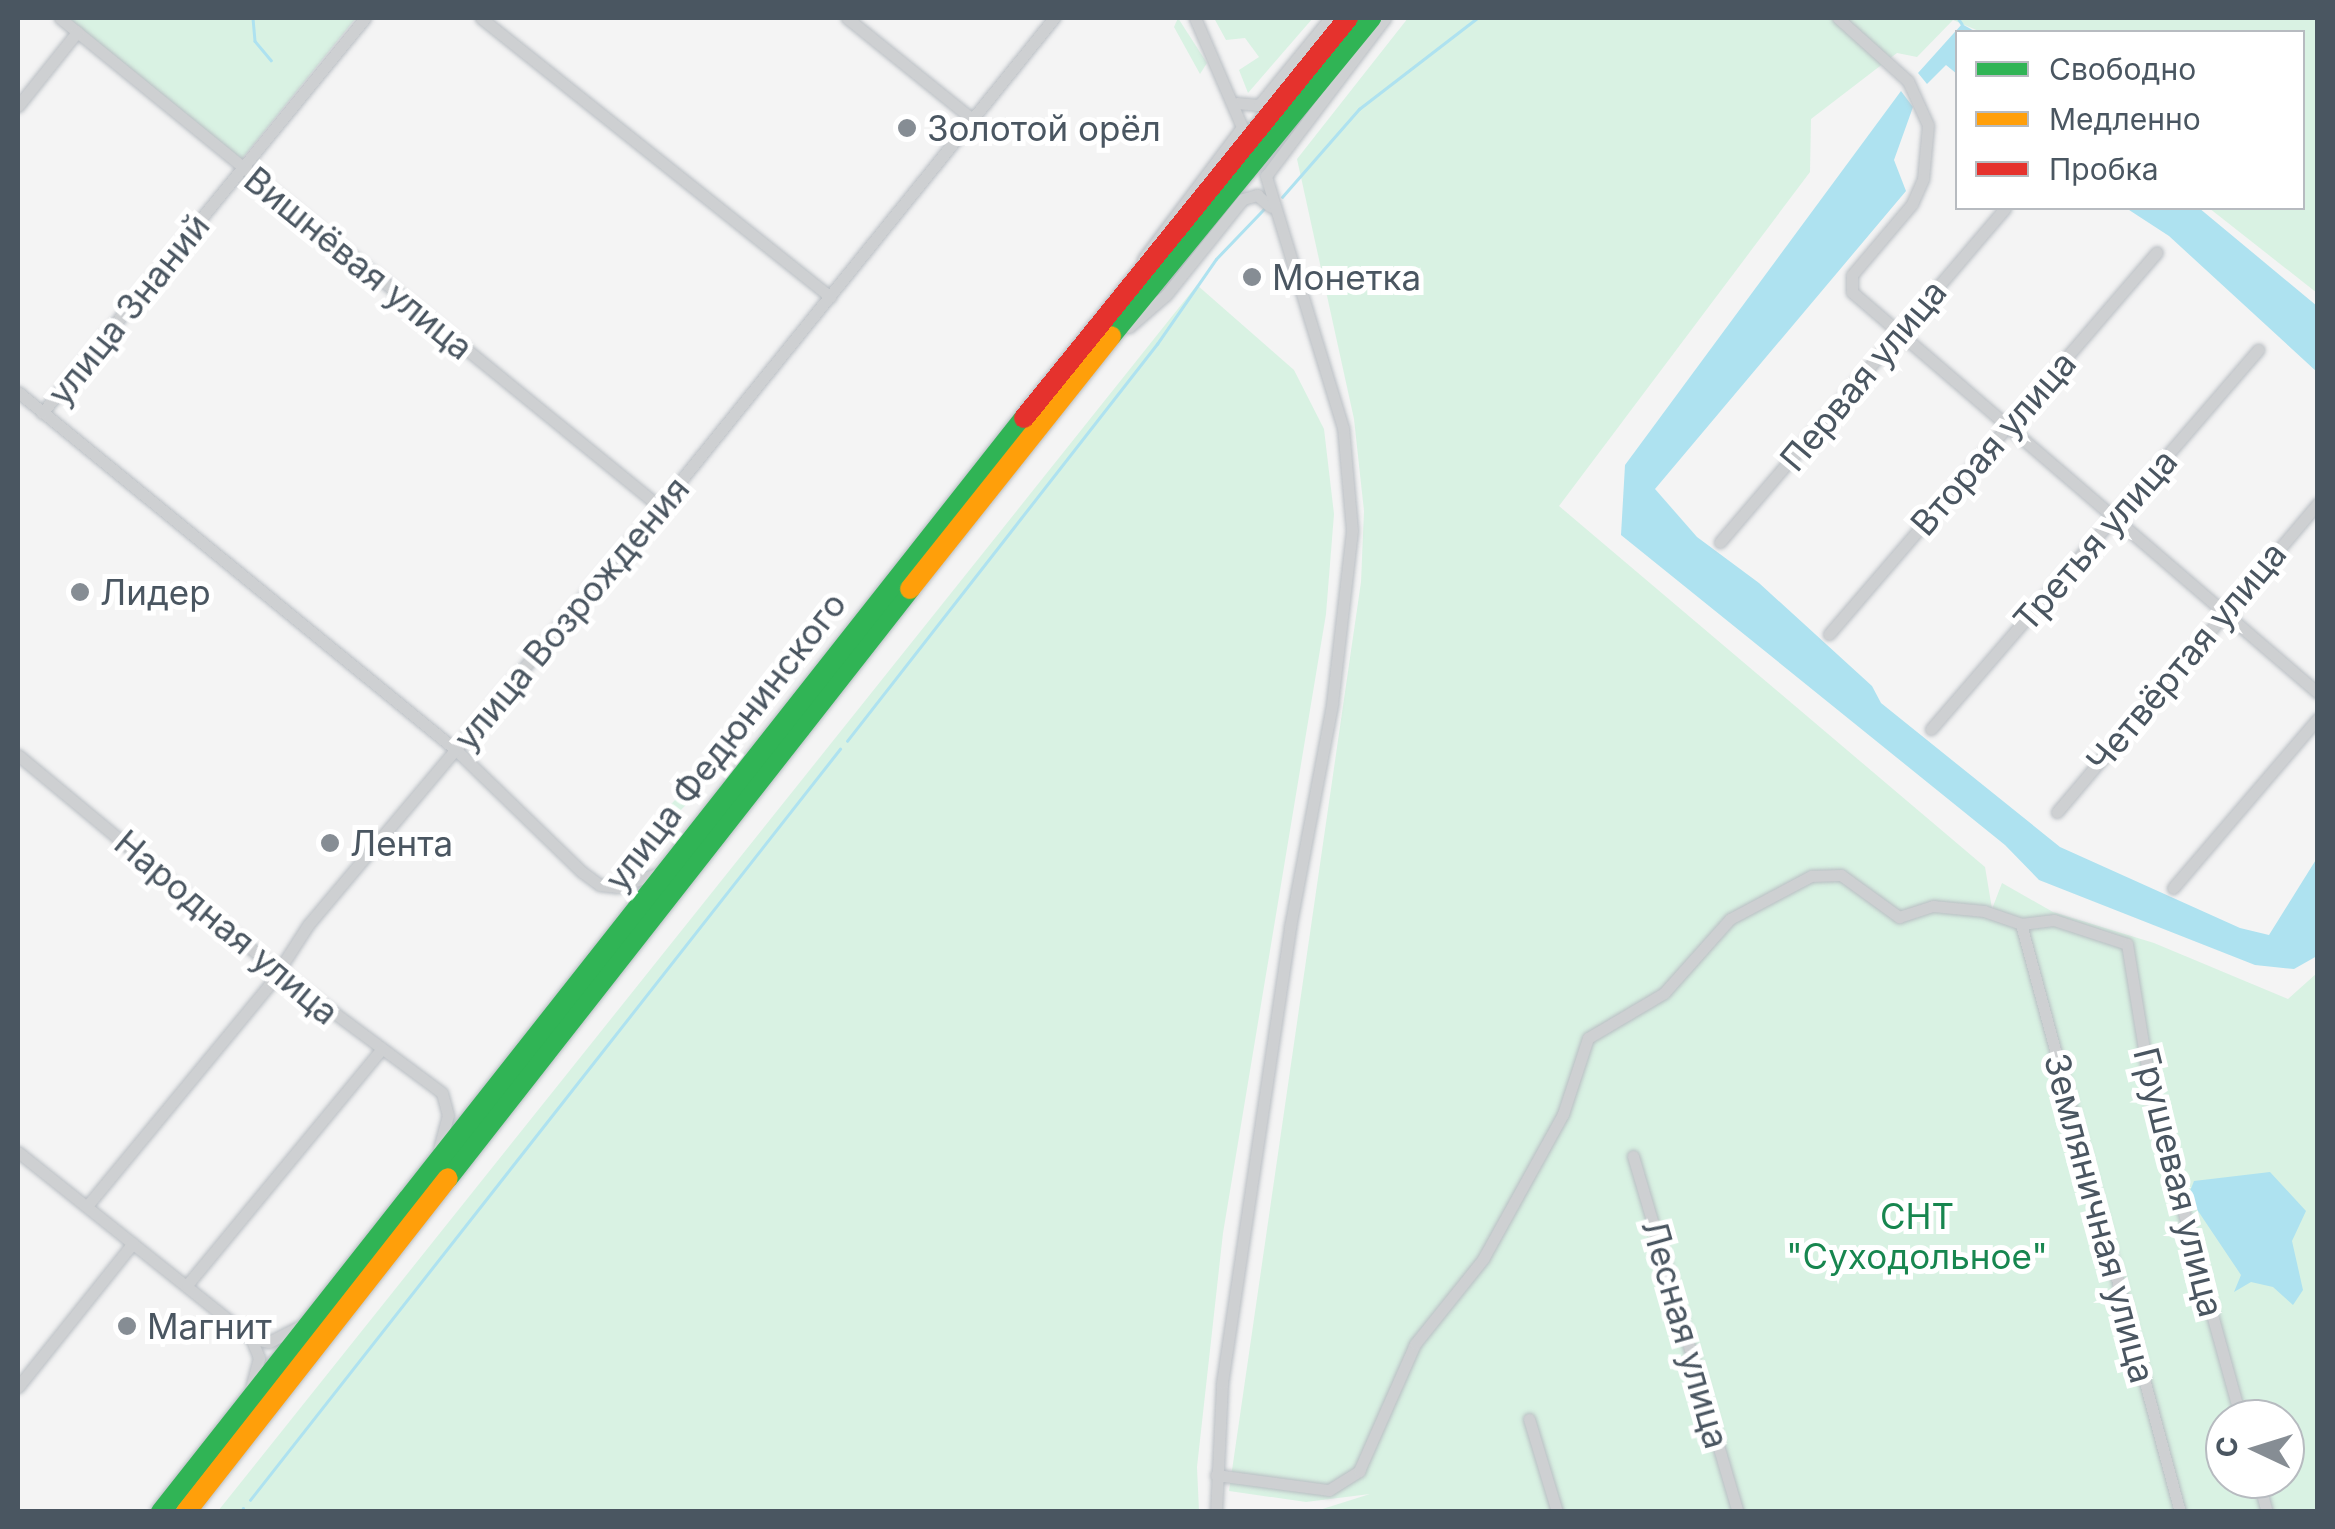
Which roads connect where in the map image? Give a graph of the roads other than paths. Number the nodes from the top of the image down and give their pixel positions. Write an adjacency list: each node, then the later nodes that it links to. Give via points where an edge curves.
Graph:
1 (60, 18): 12 (street, Вишнёвая улица)
2 (365, 18): 16 (street, улица Знаний)
3 (480, 18): 20 (street)
4 (847, 18): 15 (street)
5 (1054, 18): 15 (street, улица Возрождения)
6 (1195, 18): 13 (street)
7 (1330, 18): 13 (street, via 1259,105 1244,108)
8 (1348, 18): 21 (highway, улица Федюнинского)
9 (1371, 18): 24 (highway, улица Федюнинского)
10 (1385, 18): 17 (street, via 1268,170)
11 (1838, 18): 22 (street, via 1908,81 1928,125 1912,204 1850,283 1858,300)
12 (78, 32): 14 (street); 16 (street, Вишнёвая улица)
13 (1235, 100): 21 (street, via 1242,119 1237,137 1160,231)
14 (18, 106)
15 (972, 119): 20 (street, улица Возрождения)
16 (244, 169): 26 (street, улица Знаний); 29 (street, Вишнёвая улица)
17 (1274, 210): 24 (street, via 1261,196 1243,199 1166,295); 57 (street, via 1343,428 1352,530 1326,742 1248,1204)
18 (2003, 210): 22 (street, Первая улица)
19 (2157, 252): 27 (street, Вторая улица)
20 (830, 296): 29 (street, улица Возрождения)
21 (1119, 300): 40 (highway, улица Федюнинского)
22 (1898, 334): 27 (street); 31 (street, Первая улица)
23 (2258, 350): 30 (street, Третья улица)
24 (1096, 357): 59 (highway, улица Федюнинского)
25 (18, 392): 26 (street)
26 (42, 413): 37 (street)
27 (2007, 427): 30 (street); 33 (street, Вторая улица)
28 (2318, 503): 32 (street, Четвёртая улица)
29 (660, 507): 37 (street, улица Возрождения)
30 (2114, 519): 32 (street); 36 (street, Третья улица)
31 (1720, 542)
32 (2222, 611): 34 (street); 39 (street, Четвёртая улица)
33 (1829, 634)
34 (2318, 694)
35 (2318, 718): 41 (street)
36 (1931, 728)
37 (456, 750): 40 (street, via 600,886 633,885); 43 (street, улица Возрождения, via 286,953)
38 (18, 754): 43 (street, Народная улица)
39 (2056, 812)
40 (664, 870): 47 (highway, улица Федюнинского)
41 (2173, 888)
42 (2021, 924): 54 (street, Грушевая улица, via 2054,920 2128,944 2152,1098); 57 (street, via 1984,910 1933,906 1899,917 1841,875 1810,876 1730,919 1664,993 1588,1038 1563,1114 1484,1259 1416,1344 1359,1471 1329,1490); 63 (street, Земляничная улица)
43 (278, 972): 44 (street, Народная улица); 48 (street, улица Возрождения)
44 (380, 1052): 47 (street, Народная улица, via 442,1092 447,1125); 50 (street)
45 (18, 1152): 48 (street)
46 (1634, 1156): 62 (street, Лесная улица)
47 (426, 1174): 51 (highway, улица Федюнинского)
48 (87, 1206): 49 (street)
49 (133, 1243): 50 (street); 53 (street)
50 (187, 1285): 52 (street)
51 (315, 1316): 52 (street, via 280,1338); 55 (highway, улица Федюнинского)
52 (251, 1338): 55 (street, via 258,1363)
53 (18, 1387)
54 (2236, 1399)
55 (244, 1407): 58 (highway, улица Федюнинского)
56 (1529, 1419): 61 (street)
57 (1216, 1475): 60 (street)
58 (162, 1512)
59 (186, 1512)
60 (1216, 1512)
61 (1557, 1512)
62 (1738, 1512)
63 (2180, 1512)

